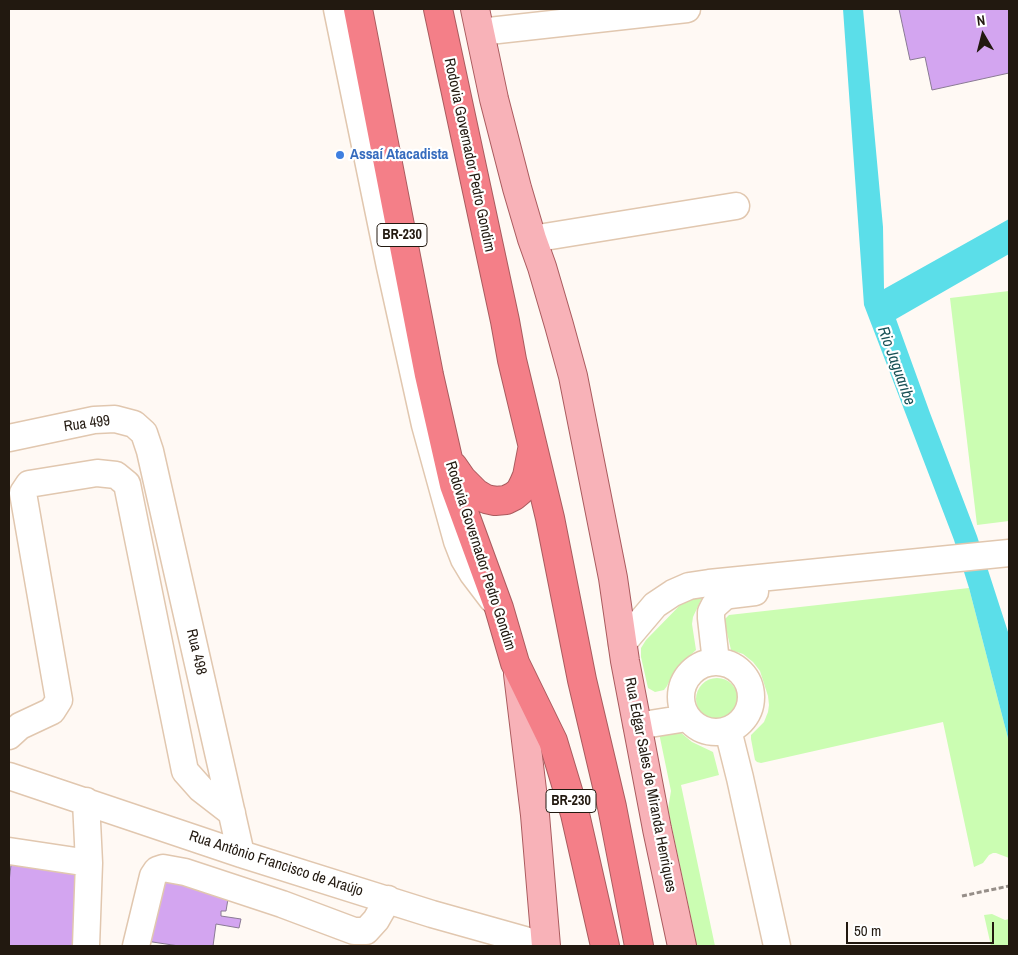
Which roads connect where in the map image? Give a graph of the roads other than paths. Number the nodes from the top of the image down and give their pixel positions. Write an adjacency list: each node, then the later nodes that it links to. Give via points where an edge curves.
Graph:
1 (337, 9): 14 (street, via 425,425 464,559)
2 (358, 9): 11 (highway, Rodovia Governador Pedro Gondim / BR-230)
3 (438, 9): 9 (highway, Rodovia Governador Pedro Gondim / BR-230)
4 (687, 9): 5 (street)
5 (478, 21): 7 (main road, Rua Edgar Sales de Miranda Henriques, via 494,99)
6 (736, 206): 7 (street)
7 (532, 240): 15 (main road, Rua Edgar Sales de Miranda Henriques, via 573,376)
8 (9, 438): 10 (street, Rua 499, via 94,420 115,419 134,424 144,433)
9 (532, 444): 11 (highway, via 524,484 520,491 506,500 486,499 476,493); 33 (highway, Rodovia Governador Pedro Gondim / BR-230, via 612,807)
10 (150, 451): 24 (street, Rua 498)
11 (449, 461): 14 (highway, Rodovia Governador Pedro Gondim / BR-230, via 454,485)
12 (1003, 562): 13 (street)
13 (958, 568): 15 (street, via 689,586 673,593); 16 (street, via 724,597 711,612)
14 (499, 608): 17 (highway, Rodovia Governador Pedro Gondim / BR-230)
15 (621, 633): 19 (main road, Rua Edgar Sales de Miranda Henriques)
16 (716, 662): 18 (street, via 701,666 689,675 682,689); 20 (street, via 730,665 742,673 749,684 748,712 740,723)
17 (515, 663): 31 (main road, via 535,816); 32 (highway, Rodovia Governador Pedro Gondim / BR-230, via 553,742 575,814)
18 (684, 711): 19 (street); 20 (street, via 695,726 706,731)
19 (636, 717): 34 (main road, Rua Edgar Sales de Miranda Henriques)
20 (728, 730): 35 (street)
21 (9, 736): 24 (street, via 20,726 52,711 59,700 23,493 29,484 97,473 116,475 127,484 185,771 201,789)
22 (9, 776): 23 (street, Rua Antônio Francisco de Araújo)
23 (86, 802): 26 (street, Rua Antônio Francisco de Araújo); 27 (street)
24 (232, 813): 26 (street, Rua 498)
25 (9, 852): 27 (street)
26 (242, 854): 28 (street, Rua Antônio Francisco de Araújo)
27 (89, 863): 29 (street)
28 (388, 900): 30 (street, via 366,931 354,931 274,901 186,872 163,868 156,870 153,876); 31 (street, Rua Antônio Francisco de Araújo)
29 (86, 946)
30 (136, 946)
31 (546, 946)
32 (605, 946)
33 (639, 946)
34 (682, 946)
35 (776, 946)

